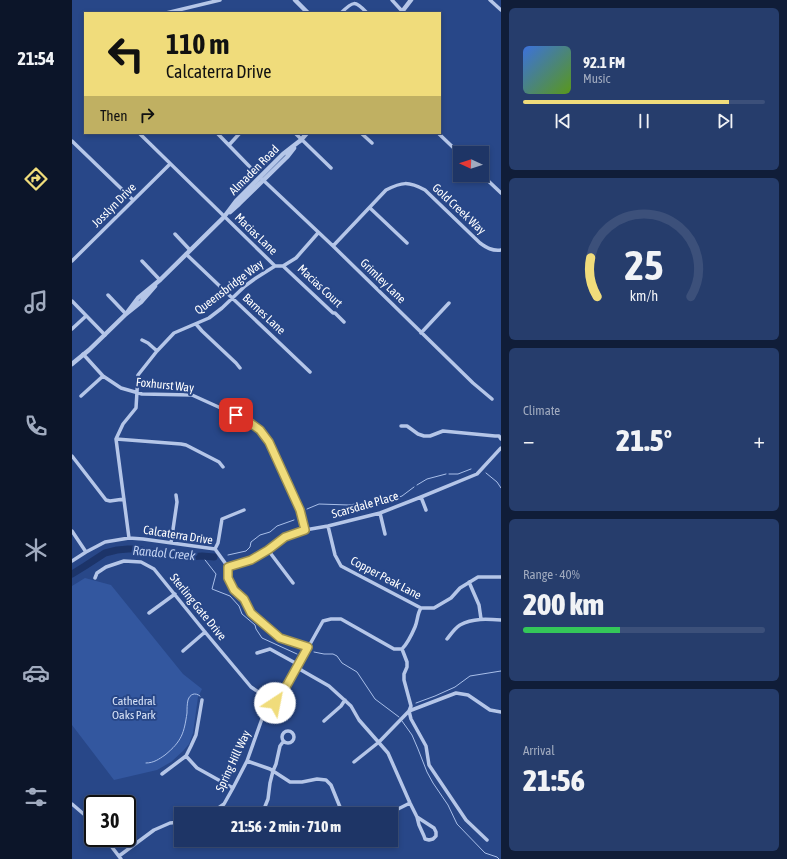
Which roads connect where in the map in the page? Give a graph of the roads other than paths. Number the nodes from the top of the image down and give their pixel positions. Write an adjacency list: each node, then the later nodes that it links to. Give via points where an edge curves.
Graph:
1 (220, 0): 7 (street)
2 (295, 0): 8 (street)
3 (392, 0): 11 (street)
4 (411, 0): 11 (street)
5 (490, 0): 6 (street)
6 (501, 10)
7 (170, 12)
8 (307, 12)
9 (342, 12): 10 (street, via 350,4 355,3 360,4)
10 (366, 12)
11 (402, 12)
12 (140, 134): 24 (street, Macias Lane)
13 (218, 134): 22 (street)
14 (239, 134): 22 (street)
15 (296, 134): 20 (street)
16 (306, 134): 20 (street, Almaden Road)
17 (363, 134): 21 (street)
18 (439, 134): 23 (street)
19 (72, 140): 30 (street)
20 (301, 140): 26 (street); 27 (street, Almaden Road, via 287,157)
21 (372, 143)
22 (229, 145): 25 (street)
23 (453, 147)
24 (170, 164): 30 (street, Josslyn Drive); 32 (street, Macias Lane)
25 (250, 167)
26 (331, 168)
27 (262, 179): 32 (street, Almaden Road); 33 (street, Grimley Lane)
28 (489, 182): 29 (street)
29 (501, 193)
30 (132, 200): 40 (street, Josslyn Drive)
31 (370, 208): 35 (street); 36 (street, Gold Creek Way); 38 (street, Gold Creek Way, via 386,190 406,183 416,185 425,190 480,243 488,249)
32 (224, 216): 37 (street, Almaden Road); 42 (street, Macias Lane)
33 (318, 233): 36 (street, Grimley Lane); 43 (street, Queensbridge Way, via 296,258)
34 (176, 234): 37 (street)
35 (407, 243)
36 (333, 246): 54 (street, Grimley Lane)
37 (190, 250): 39 (street, Almaden Road)
38 (501, 250)
39 (186, 254): 44 (street, Almaden Road); 46 (street, Barnes Lane)
40 (72, 261)
41 (142, 262): 44 (street)
42 (274, 266): 43 (street, Queensbridge Way); 46 (street, Queensbridge Way)
43 (283, 266): 51 (street, Macias Court)
44 (160, 280): 49 (street, Almaden Road, via 138,298)
45 (108, 295): 49 (street)
46 (232, 298): 52 (street, Queensbridge Way, via 222,308); 62 (street, Barnes Lane)
47 (72, 301): 50 (street)
48 (449, 303): 54 (street)
49 (126, 314): 55 (street, Almaden Road)
50 (86, 316): 53 (street); 55 (street)
51 (344, 322)
52 (196, 324): 57 (street, Queensbridge Way, via 174,333); 61 (street)
53 (72, 328)
54 (421, 333): 66 (street, Grimley Lane)
55 (105, 335): 58 (street, Almaden Road)
56 (142, 340): 57 (street)
57 (157, 350): 64 (street, Queensbridge Way, via 138,375)
58 (83, 354): 59 (street, Almaden Road); 60 (street, Almaden Road); 63 (street, Foxhurst Way)
59 (72, 361)
60 (72, 364)
61 (240, 368)
62 (310, 372)
63 (103, 376): 64 (street, Foxhurst Way, via 121,388); 65 (street)
64 (136, 392): 68 (street, Queensbridge Way, via 136,408 123,424); 80 (street, Foxhurst Way, via 192,395 245,419 260,430 269,442 300,510)
65 (81, 396)
66 (492, 400)
67 (401, 426): 69 (street, via 407,426 424,436 443,431 499,436)
68 (116, 439): 72 (street, via 186,445); 75 (street)
69 (501, 439)
70 (501, 448): 74 (street, Scarsdale Place, via 477,474)
71 (72, 456): 75 (street, via 106,500)
72 (224, 467)
73 (176, 495): 84 (street)
74 (421, 497): 77 (street); 78 (street, Scarsdale Place)
75 (124, 499): 83 (street)
76 (244, 510): 85 (street, via 222,519)
77 (426, 510)
78 (380, 513): 79 (street, Scarsdale Place); 82 (street)
79 (328, 526): 80 (street, Scarsdale Place); 95 (street, Copper Peak Lane, via 335,555 341,566)
80 (305, 530): 86 (street, Scarsdale Place, via 285,537)
81 (72, 531): 87 (street)
82 (385, 534)
83 (128, 538): 84 (street, Calcaterra Drive); 87 (street, Calcaterra Drive, via 105,542)
84 (171, 543): 85 (street, Calcaterra Drive)
85 (215, 549): 89 (street, Calcaterra Drive)
86 (268, 550): 89 (street, Scarsdale Place, via 251,560); 93 (street)
87 (86, 552): 88 (street, Calcaterra Drive)
88 (72, 561)
89 (228, 567): 101 (street, Calcaterra Drive, via 228,578 251,613 280,638)
90 (501, 577): 92 (street, Copper Peak Lane, via 478,577)
91 (95, 578): 94 (street, Sterling Gate Drive, via 97,573 106,567 124,562 141,562 154,569)
92 (469, 582): 95 (street, Copper Peak Lane, via 451,598 434,608); 97 (street, via 479,605)
93 (293, 583)
94 (175, 594): 96 (street); 99 (street, Sterling Gate Drive)
95 (421, 608): 102 (street, via 416,626)
96 (149, 613)
97 (481, 619): 98 (street); 100 (street, via 461,625)
98 (501, 620)
99 (205, 632): 103 (street); 108 (street, Sterling Gate Drive, via 251,687)
100 (447, 639)
101 (308, 647): 102 (street, Spring Hill Way, via 323,622 331,619 341,620 394,649); 105 (street, Spring Hill Way)
102 (402, 649): 109 (street, via 407,662 404,680 411,706)
103 (183, 651)
104 (257, 653): 105 (street, via 270,649)
105 (299, 665): 107 (street, via 302,670 329,686); 108 (street, Spring Hill Way)
106 (202, 700): 114 (street, via 196,735)
107 (345, 700): 111 (street); 113 (street, via 358,720)
108 (275, 703): 115 (street, Spring Hill Way, via 263,716)
109 (409, 711): 110 (street, via 456,693 468,695 490,710); 113 (street); 129 (street, via 426,746 430,765 466,820)
110 (501, 712)
111 (324, 721)
112 (283, 742): 117 (street)
113 (379, 742): 116 (street); 120 (street, via 388,753)
114 (186, 756): 118 (street); 119 (street, via 197,768)
115 (247, 761): 117 (street); 119 (street, Spring Hill Way)
116 (354, 762)
117 (273, 771): 123 (street); 124 (street, via 290,782 326,780 331,785)
118 (162, 774)
119 (233, 788): 122 (street, Spring Hill Way)
120 (410, 803): 125 (street); 127 (street)
121 (72, 804): 126 (street)
122 (220, 807)
123 (265, 807)
124 (340, 807)
125 (398, 809)
126 (84, 814)
127 (418, 817): 127 (street, via 426,839 433,839 436,836 434,828)
128 (174, 823): 131 (street, via 154,830)
129 (487, 840)
130 (112, 847): 131 (street)
131 (120, 857)

